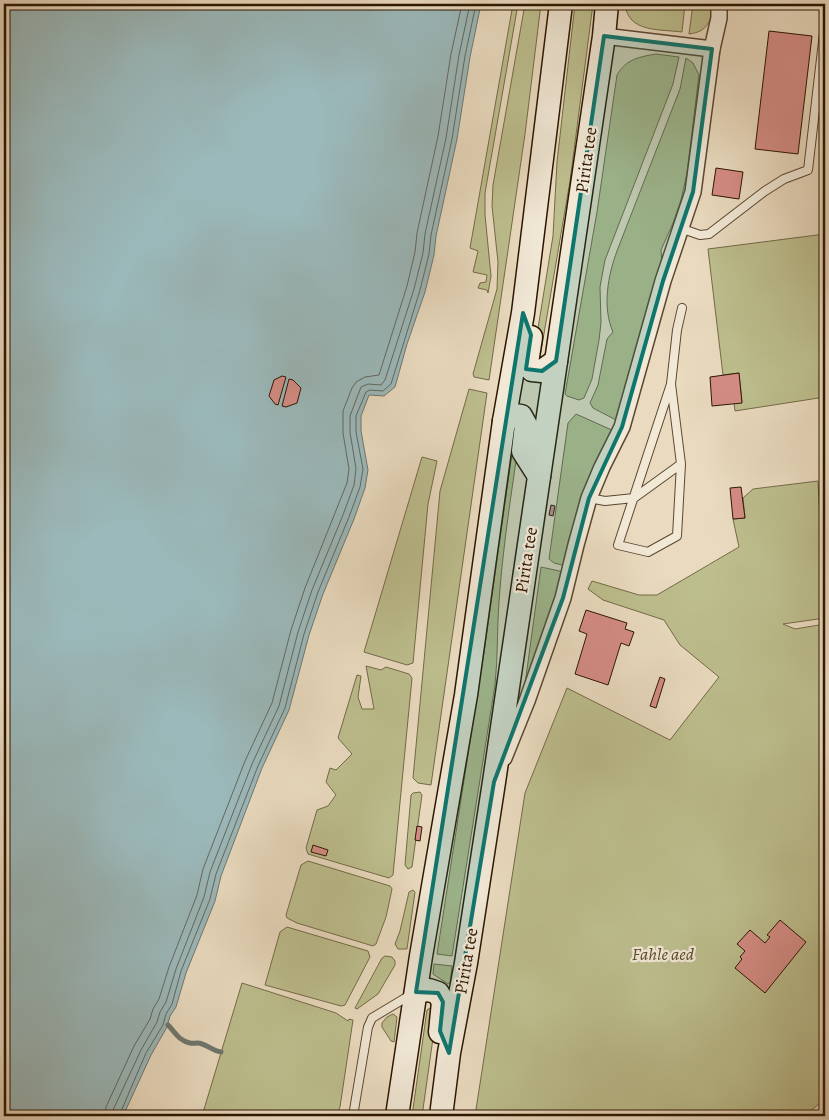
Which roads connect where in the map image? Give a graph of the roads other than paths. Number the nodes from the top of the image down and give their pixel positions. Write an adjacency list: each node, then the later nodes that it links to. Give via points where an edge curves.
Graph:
1 (561, 4): 9 (main road)
2 (607, 4): 5 (main road, Pirita tee)
3 (719, 4): 6 (street)
4 (824, 4): 7 (lane, via 824,33 808,170 764,191 709,234 700,235)
5 (604, 36): 6 (street); 10 (main road, Pirita tee)
6 (712, 48): 7 (street, via 694,192)
7 (680, 228): 15 (street, via 622,427)
8 (682, 308): 11 (lane)
9 (523, 313): 10 (main road, via 531,335 527,363 532,370 542,371); 12 (main road)
10 (556, 361): 14 (main road, Pirita tee)
11 (671, 384): 13 (lane); 16 (lane)
12 (504, 421): 14 (main road, via 514,415 521,416 526,425 523,451); 18 (main road, via 466,695)
13 (681, 464): 16 (lane); 16 (lane, via 676,536 648,552 618,545)
14 (539, 476): 17 (main road, Pirita tee)
15 (589, 498): 16 (lane, via 605,501); 17 (street, via 564,598)
16 (634, 498)
17 (494, 782): 19 (main road, Pirita tee)
18 (416, 992): 19 (main road, via 429,990 438,993 443,1002 440,1031); 20 (lane, via 372,1018); 21 (main road)
19 (449, 1053): 22 (main road, Pirita tee)
20 (353, 1116)
21 (397, 1116)
22 (441, 1116)

